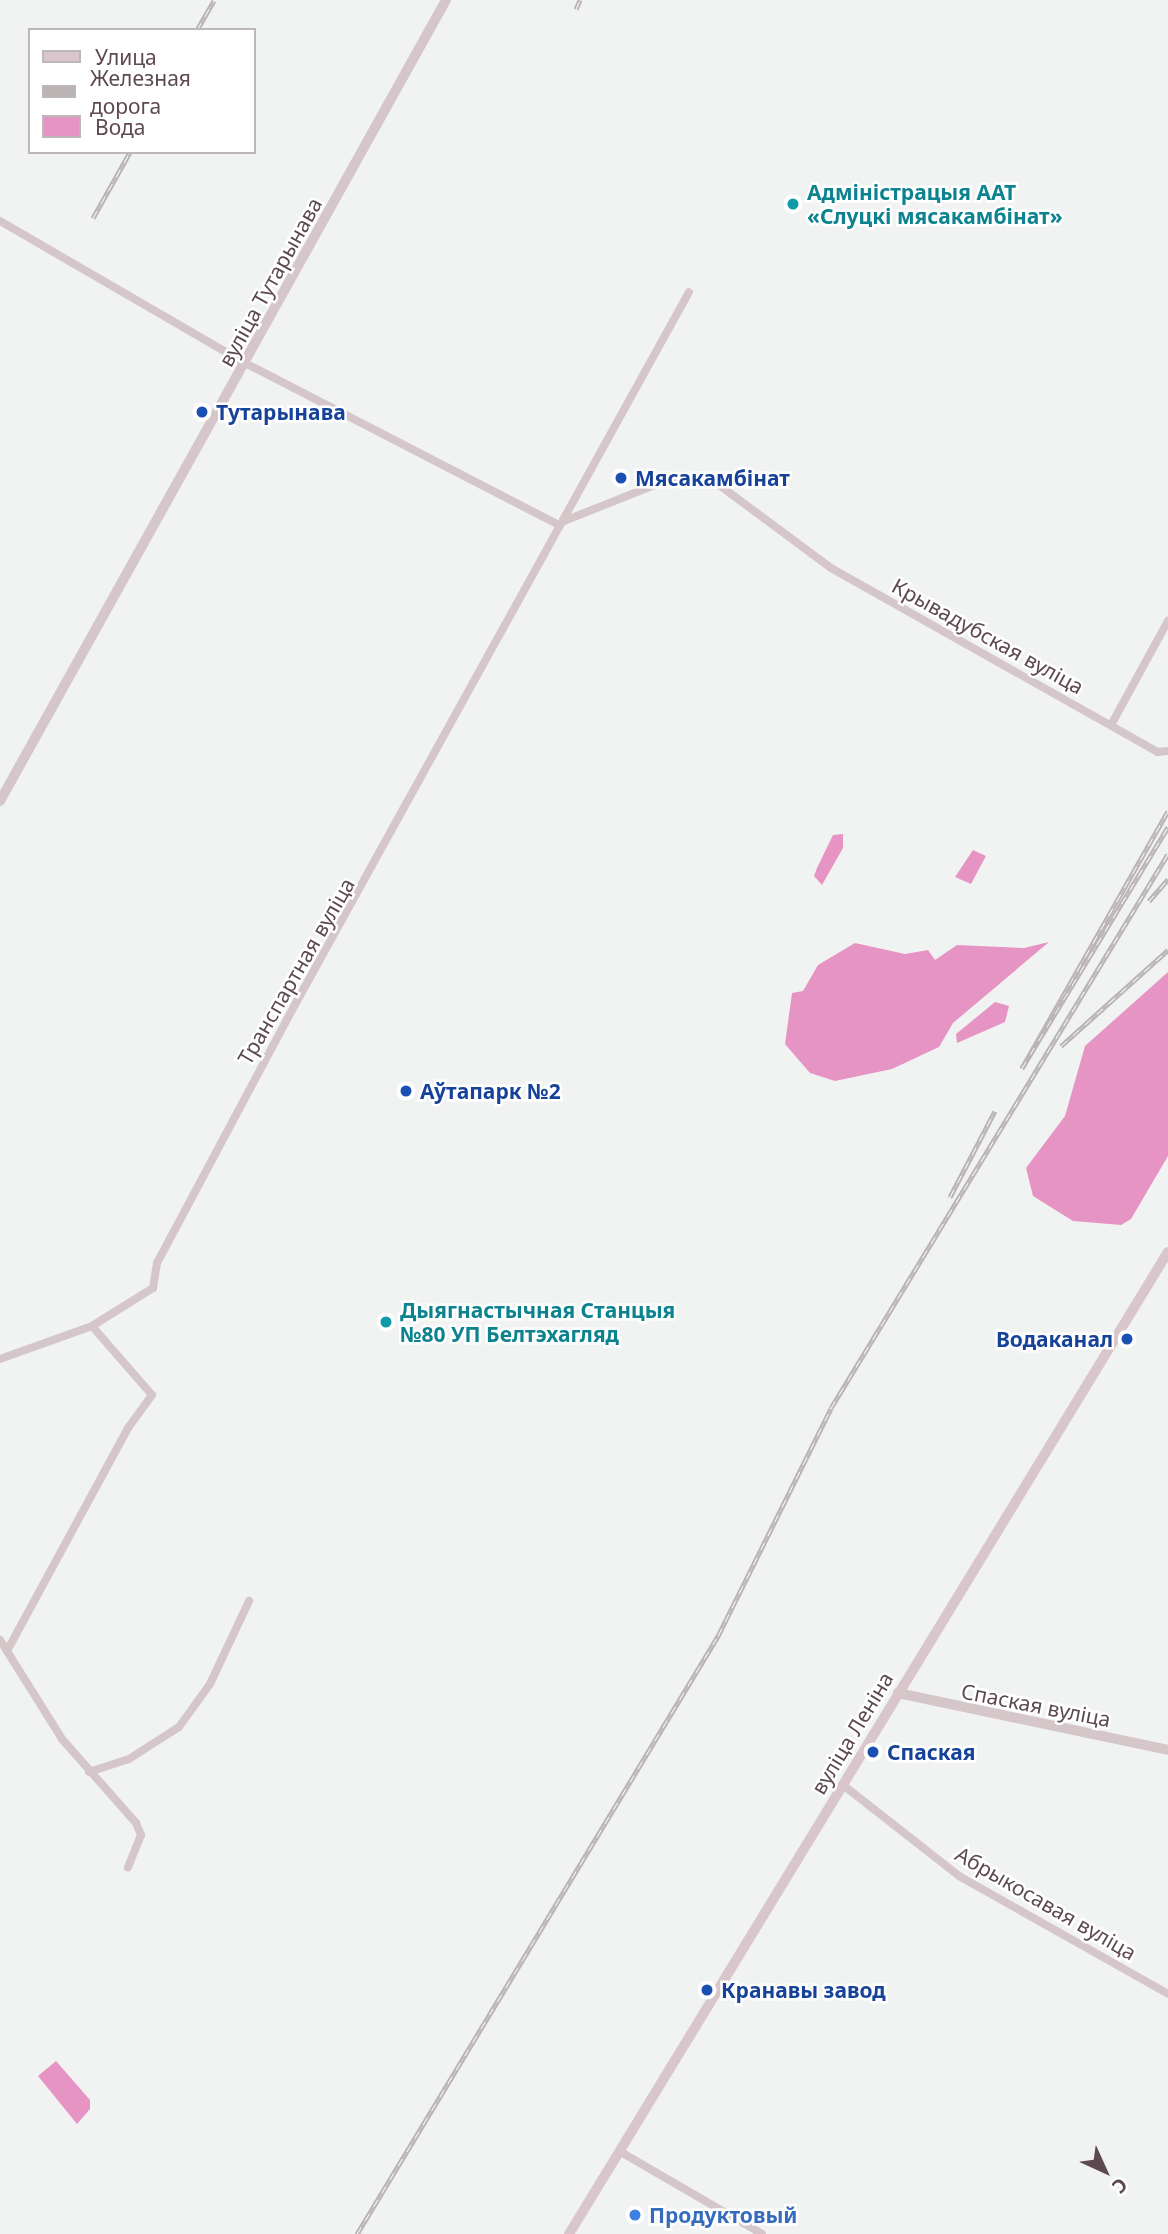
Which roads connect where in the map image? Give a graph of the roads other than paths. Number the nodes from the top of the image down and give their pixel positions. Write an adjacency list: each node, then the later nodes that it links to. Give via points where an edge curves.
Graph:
1 (446, 0): 4 (street, вуліца Тутарынава)
2 (0, 221): 4 (street)
3 (690, 292): 5 (street, Транспартная вуліца)
4 (247, 364): 5 (street); 9 (street, вуліца Тутарынава)
5 (559, 525): 7 (street, Крывадубская вуліца, via 589,507 696,474 732,488 852,580); 11 (street, Транспартная вуліца, via 163,1251 153,1288)
6 (1168, 621): 7 (street)
7 (1111, 724): 8 (street, Крывадубская вуліца, via 1158,752)
8 (1168, 751)
9 (0, 801)
10 (1168, 1252): 16 (main road, вуліца Леніна)
11 (92, 1326): 12 (street, Транспартная вуліца); 15 (street, via 152,1395 128,1428)
12 (0, 1359)
13 (249, 1601): 18 (street, via 210,1684 179,1727 129,1759)
14 (0, 1640): 15 (street)
15 (7, 1651): 18 (street)
16 (898, 1693): 17 (street, Спаская вуліца); 19 (main road, вуліца Леніна)
17 (1168, 1750)
18 (89, 1772): 20 (street, via 136,1823 141,1836)
19 (843, 1785): 21 (street, Абрыкосавая вуліца, via 959,1876); 22 (main road, вуліца Леніна)
20 (128, 1867)
21 (1168, 1994)
22 (619, 2151): 23 (main road, вуліца Леніна); 24 (street)
23 (569, 2234)
24 (762, 2234)

